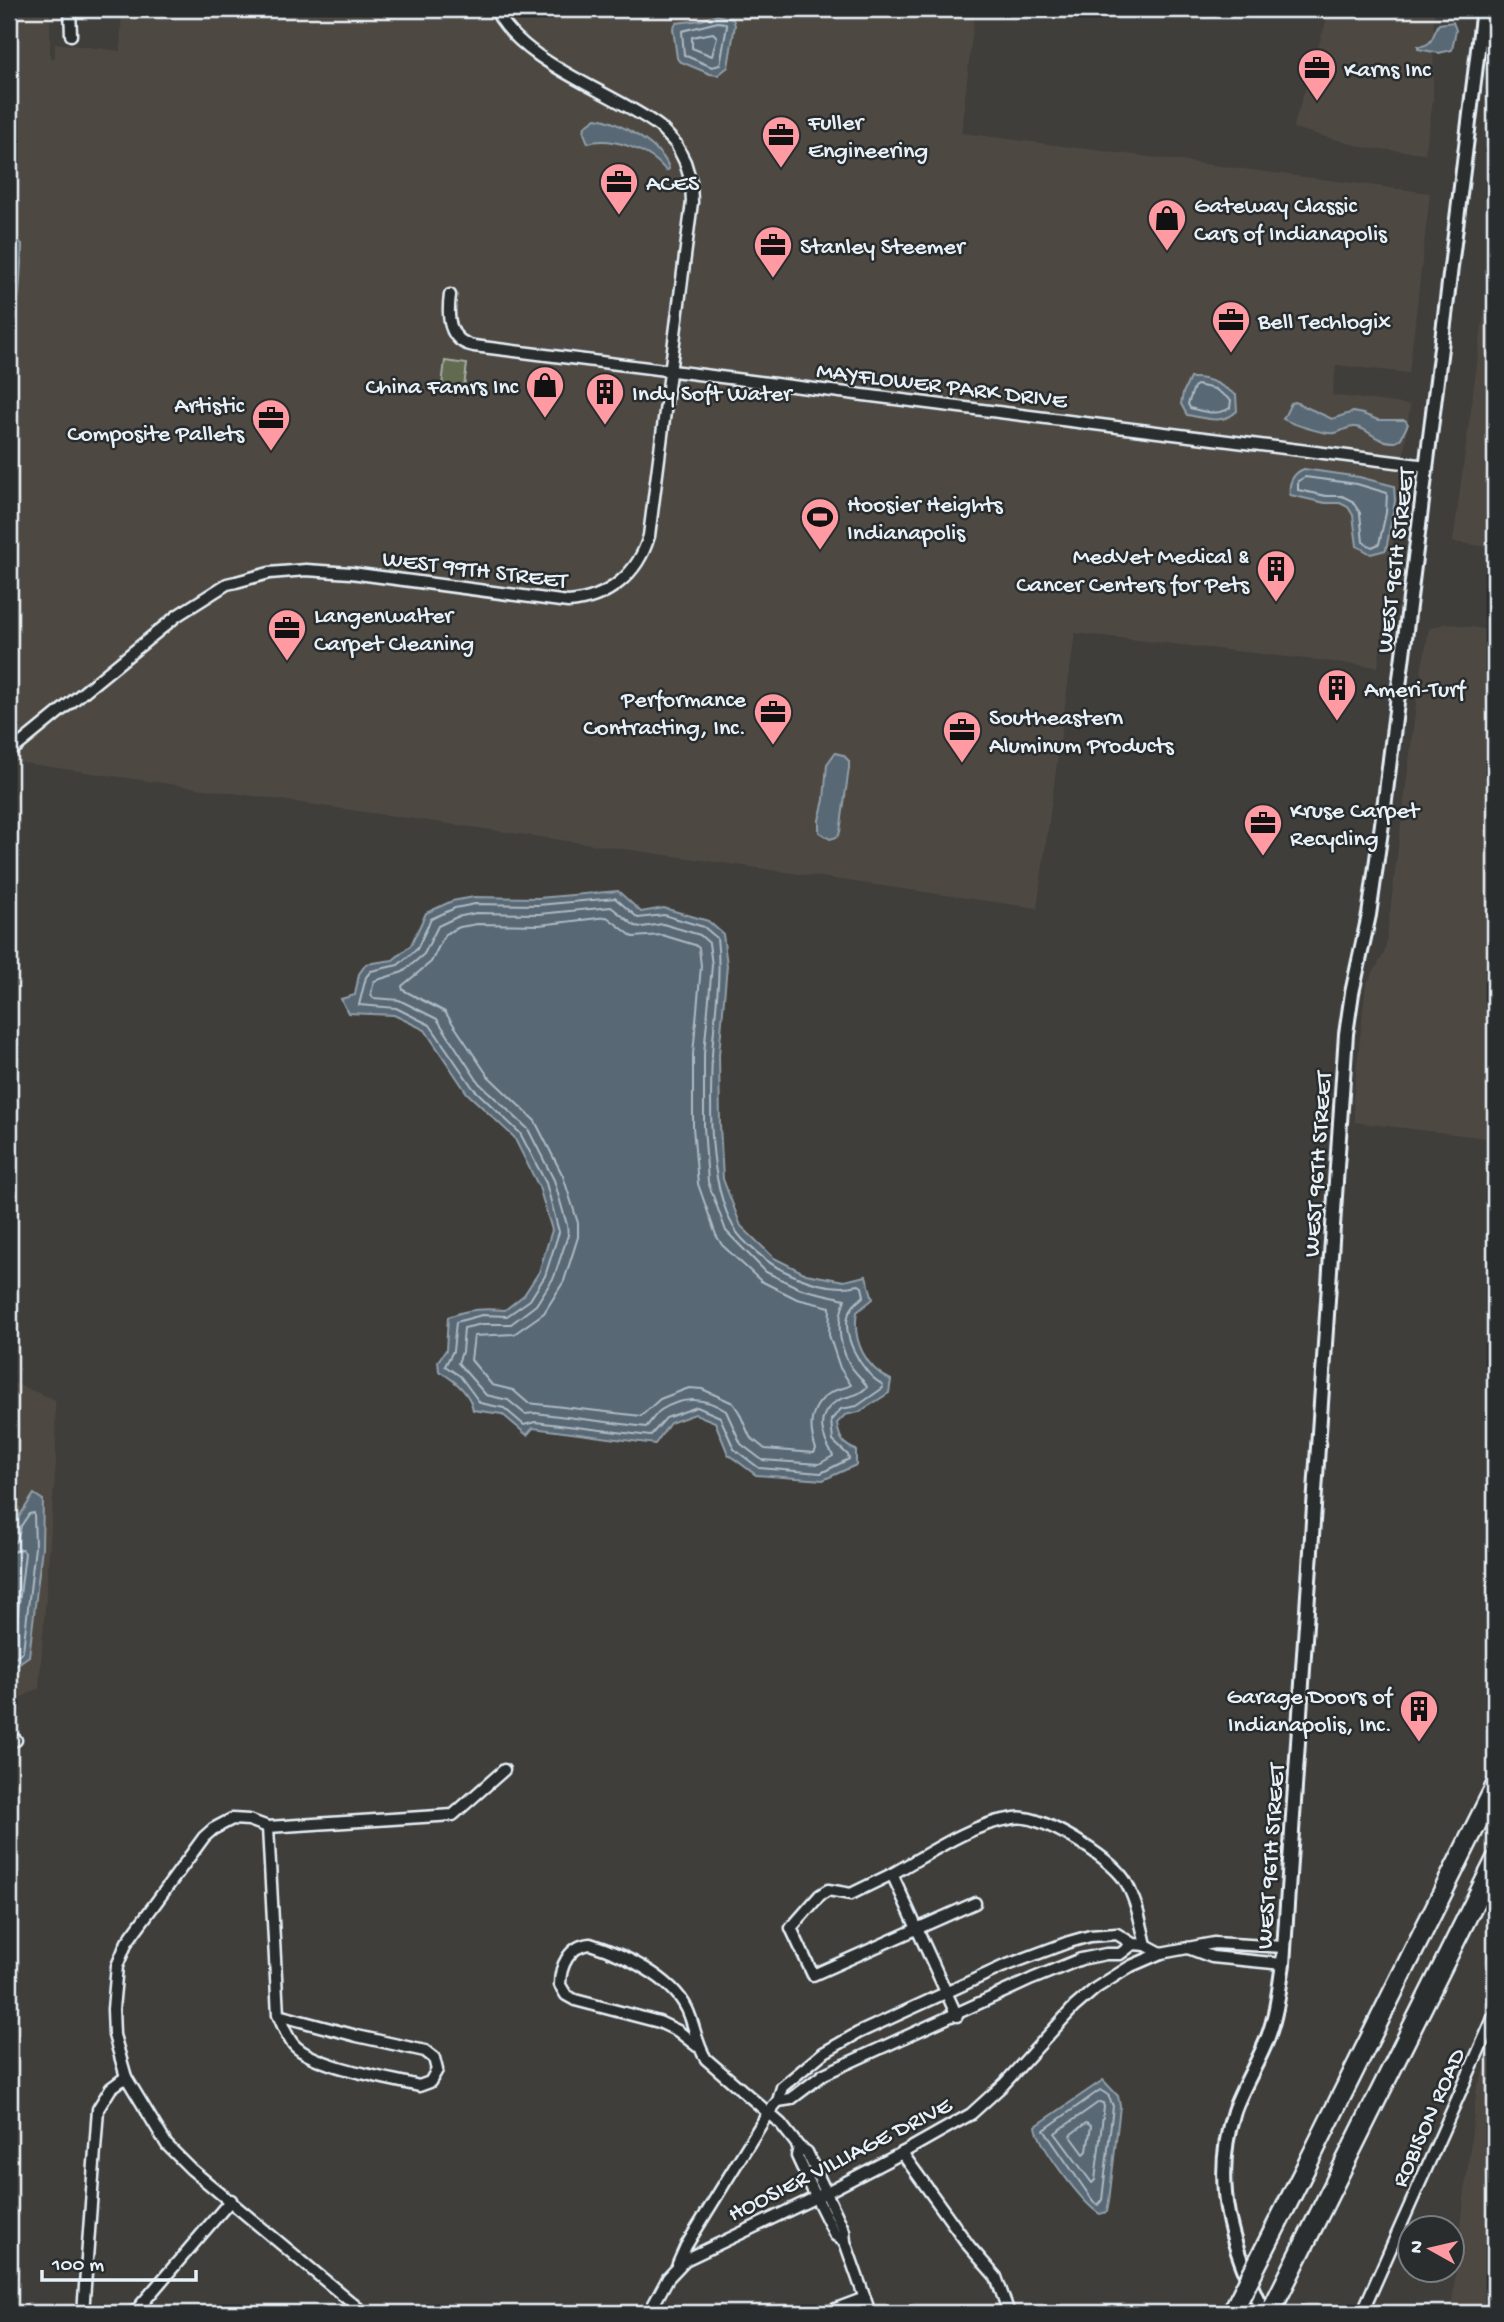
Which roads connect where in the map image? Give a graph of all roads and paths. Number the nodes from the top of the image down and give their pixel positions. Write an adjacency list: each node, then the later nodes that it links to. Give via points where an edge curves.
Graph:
1 (70, 9): 4 (street)
2 (495, 9): 6 (street, WEST 99TH STREET, via 522,43 650,119 681,153 689,172 692,202)
3 (1483, 9): 7 (street, WEST 96TH STREET)
4 (71, 35)
5 (450, 295): 6 (street, MAYFLOWER PARK DRIVE, via 450,324 455,336 467,344)
6 (671, 370): 7 (street, MAYFLOWER PARK DRIVE); 8 (street, WEST 99TH STREET, via 649,536 640,559 613,588 585,600 561,602 306,570 269,573 227,584 178,615)
7 (1427, 466): 18 (street, WEST 96TH STREET, via 1372,898 1346,1034)
8 (9, 753)
9 (504, 1770): 11 (street, via 453,1815)
10 (1495, 1787): 45 (highway, bridge)
11 (268, 1827): 24 (street); 27 (street, via 232,1819 213,1829 127,1942 117,1966 113,2009 114,2035)
12 (1495, 1861): 47 (highway)
13 (892, 1874): 15 (street); 15 (street, via 851,1894 828,1890 791,1928 813,1975); 17 (street, via 964,1834 1005,1819 1025,1818 1101,1855 1126,1881)
14 (975, 1903): 15 (street)
15 (917, 1929): 22 (street)
16 (1133, 1944): 17 (street); 22 (street, via 1117,1934 1090,1936); 25 (street, via 1120,1954 1081,1959 1032,1979)
17 (1146, 1945): 20 (street)
18 (1284, 1947): 19 (street, HOOSIER VILLIAGE DRIVE, via 1214,1943); 21 (street, WEST 96TH STREET)
19 (1188, 1948): 20 (street, HOOSIER VILLIAGE DRIVE); 21 (street, HOOSIER VILLIAGE DRIVE, via 1212,1957)
20 (1161, 1953): 31 (street, HOOSIER VILLIAGE DRIVE, via 1096,1988 992,2097)
21 (1283, 1964): 46 (street, WEST 96TH STREET, via 1268,2038 1234,2110 1223,2183 1235,2246)
22 (946, 1994): 25 (street); 28 (street, via 858,2032 823,2053 782,2087)
23 (1495, 2014): 48 (street, ROBISON ROAD)
24 (278, 2015): 24 (street, via 295,2045 314,2060 419,2086 430,2082 437,2070 434,2058 425,2051)
25 (957, 2016): 28 (street, via 824,2074 792,2099)
26 (697, 2046): 26 (street, via 685,2005 652,1973 590,1944 575,1948 565,1961 560,1985 570,1998 659,2022); 29 (street, via 710,2064)
27 (127, 2077): 34 (street, via 167,2145); 38 (street, via 111,2088 97,2109)
28 (778, 2101): 29 (street)
29 (768, 2113): 30 (street); 36 (street)
30 (799, 2147): 32 (street, via 807,2152); 33 (street, via 797,2156)
31 (902, 2153): 32 (street, HOOSIER VILLIAGE DRIVE); 44 (street, via 996,2277)
32 (827, 2192): 33 (street, HOOSIER VILLIAGE DRIVE); 35 (street)
33 (816, 2197): 35 (street, via 835,2235); 36 (street, HOOSIER VILLIAGE DRIVE, via 697,2253)
34 (231, 2200): 39 (street); 40 (street)
35 (845, 2242): 37 (street)
36 (675, 2269): 41 (street, HOOSIER VILLIAGE DRIVE)
37 (864, 2298): 42 (street); 43 (street)
38 (83, 2313)
39 (134, 2313)
40 (363, 2313)
41 (649, 2313)
42 (825, 2313)
43 (870, 2313)
44 (1009, 2313)
45 (1232, 2313)
46 (1264, 2313)
47 (1270, 2313)
48 (1362, 2313)

